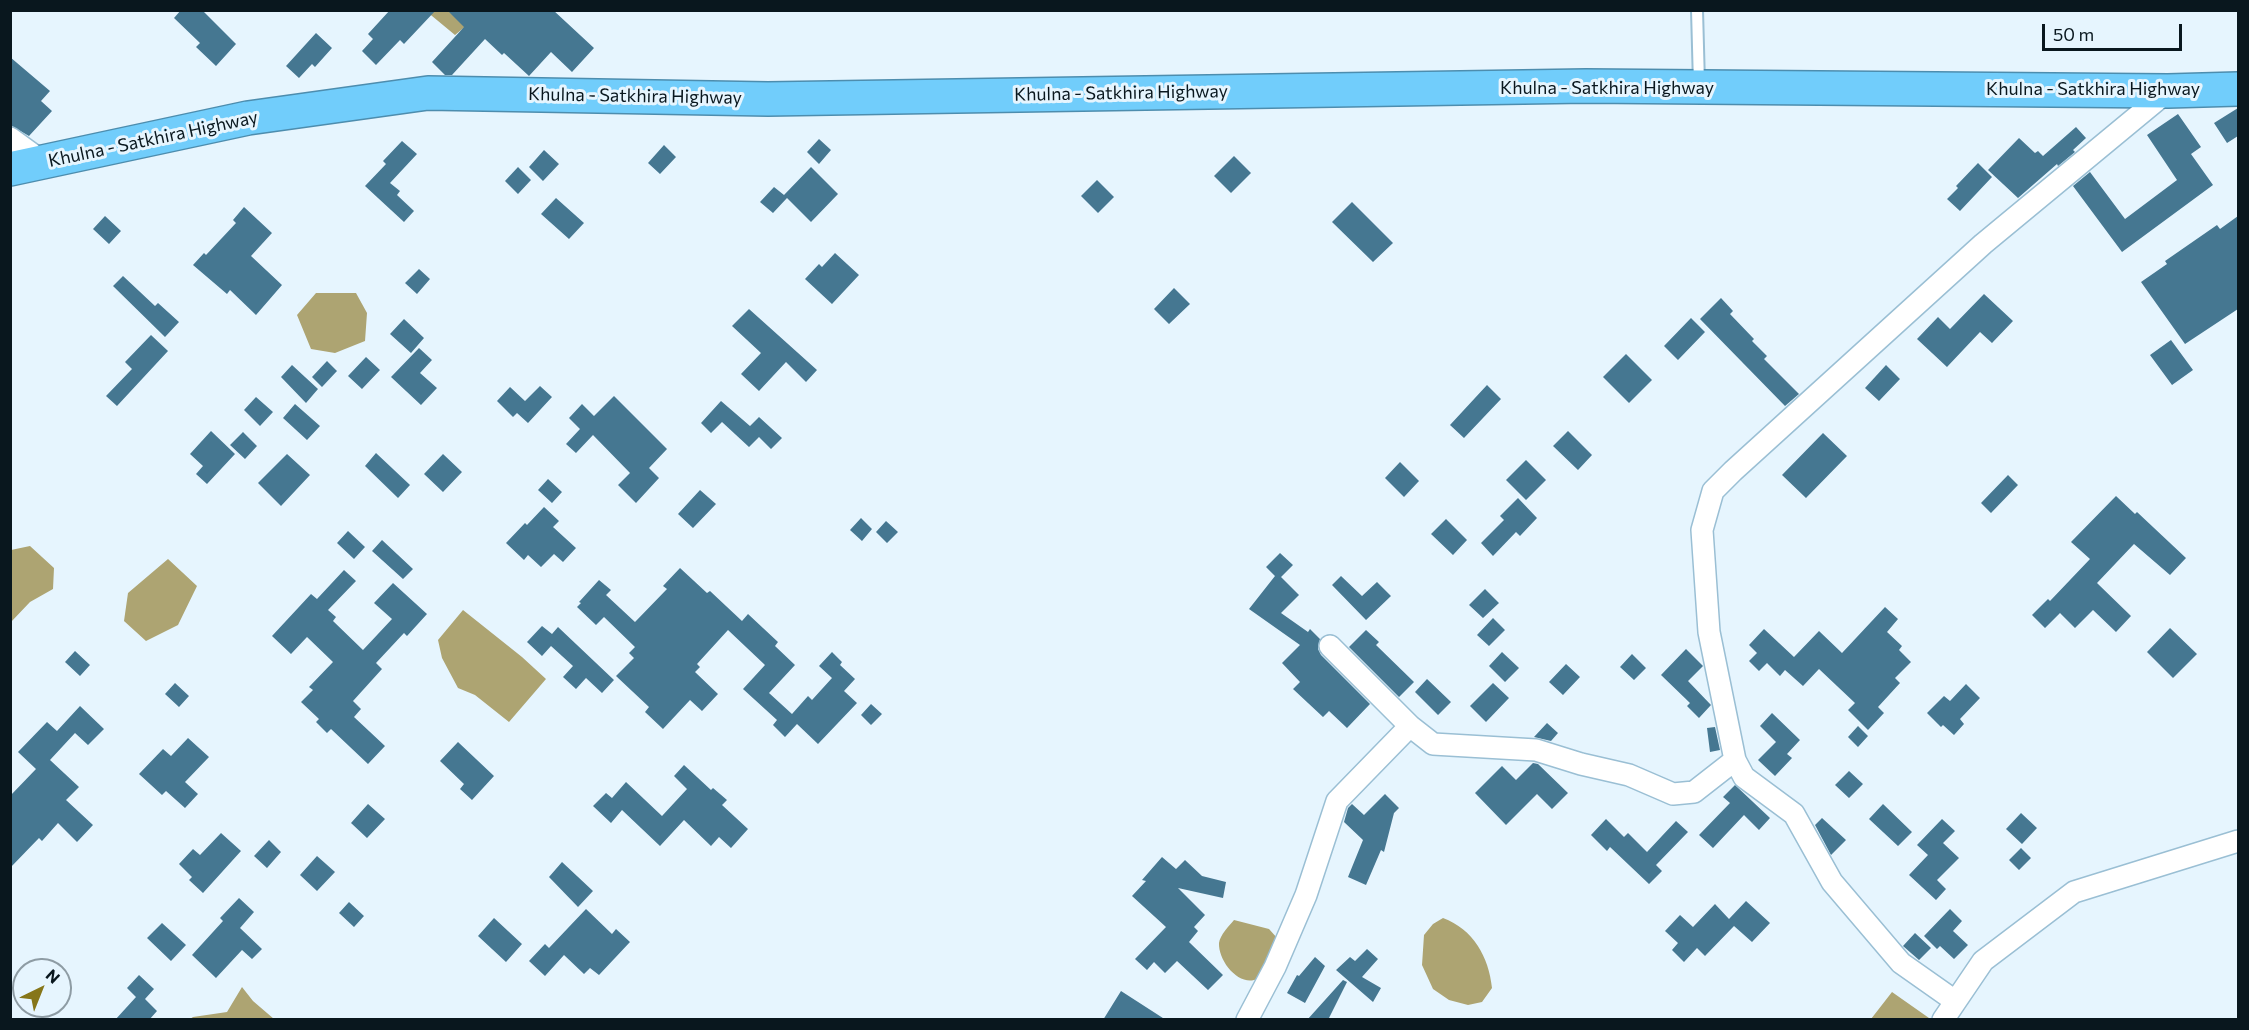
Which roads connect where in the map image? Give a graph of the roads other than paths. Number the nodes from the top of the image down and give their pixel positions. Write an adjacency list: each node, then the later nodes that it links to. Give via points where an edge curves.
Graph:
1 (1697, 10): 2 (lane)
2 (1700, 87): 4 (highway, Khulna - Satkhira Highway); 6 (highway, Khulna - Satkhira Highway, via 768,99 428,93 248,118)
3 (2238, 89): 4 (highway, Khulna - Satkhira Highway)
4 (2168, 91): 10 (street, via 1983,244 1713,491 1702,531 1709,632)
5 (10, 138): 6 (street)
6 (43, 162): 7 (highway, Khulna - Satkhira Highway)
7 (10, 169)
8 (1330, 646): 9 (street)
9 (1410, 726): 10 (street, via 1433,744 1536,750 1629,775 1673,794 1694,792); 13 (street, via 1337,801 1306,895)
10 (1735, 760): 12 (street, via 1744,777 1794,814 1832,882 1901,963)
11 (2238, 841): 12 (street, via 2074,891 1983,961)
12 (1955, 1001): 14 (street)
13 (1247, 1020)
14 (1943, 1020)

